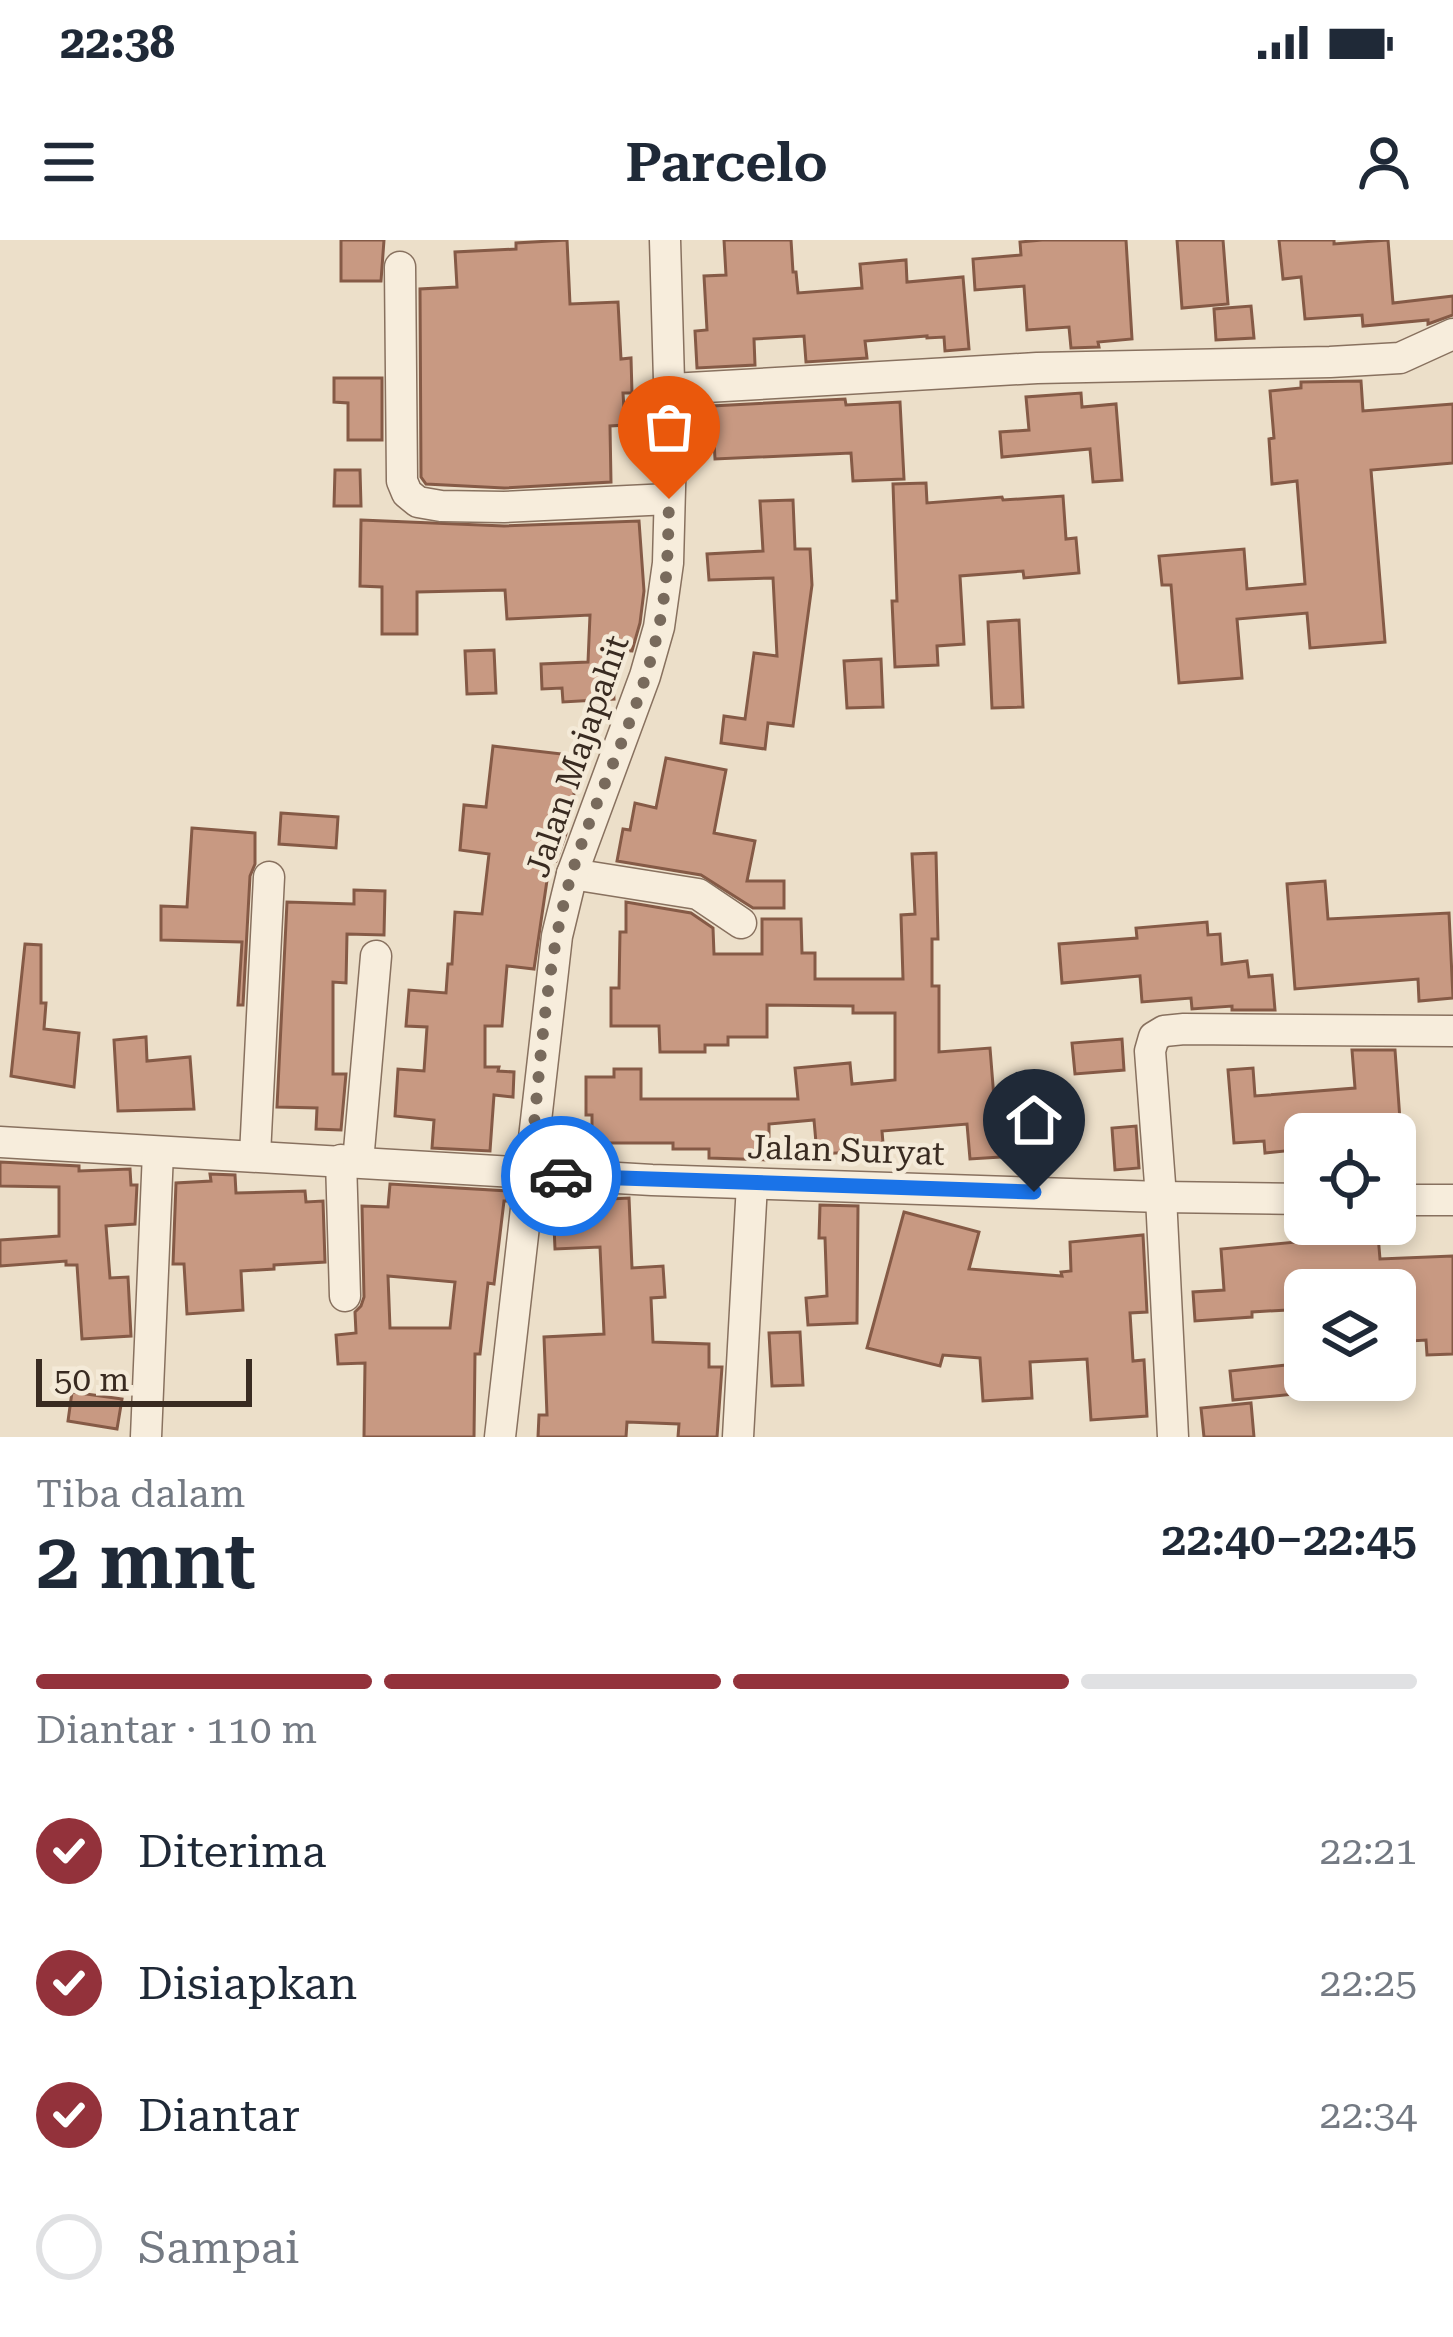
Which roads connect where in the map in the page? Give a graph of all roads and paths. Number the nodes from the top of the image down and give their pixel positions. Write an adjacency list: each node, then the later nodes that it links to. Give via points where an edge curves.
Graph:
1 (665, 240): 4 (street, Jalan Majapahit)
2 (400, 268): 5 (street, via 407,494 418,502 504,507)
3 (1453, 334): 4 (street, via 1400,358)
4 (671, 389): 5 (street, Jalan Majapahit)
5 (669, 499): 6 (street, Jalan Majapahit, via 659,627)
6 (572, 874): 8 (street, via 698,894); 15 (street, Jalan Majapahit, via 556,935)
7 (268, 877): 13 (street)
8 (741, 923)
9 (376, 956): 14 (street)
10 (1453, 1031): 17 (street, via 1164,1031 1150,1051)
11 (0, 1142): 12 (street, Jalan Suryat)
12 (158, 1152): 13 (street, Jalan Suryat); 22 (street)
13 (255, 1155): 14 (street, Jalan Suryat)
14 (349, 1161): 15 (street, Jalan Suryat); 21 (street)
15 (529, 1174): 16 (street, Jalan Suryat); 23 (street, Jalan Majapahit)
16 (752, 1184): 17 (street, Jalan Suryat); 24 (street)
17 (1161, 1197): 18 (street, Jalan Suryat); 25 (street)
18 (1284, 1199)
19 (1416, 1200): 20 (street)
20 (1453, 1200)
21 (345, 1296)
22 (146, 1437)
23 (500, 1437)
24 (738, 1437)
25 (1173, 1437)

